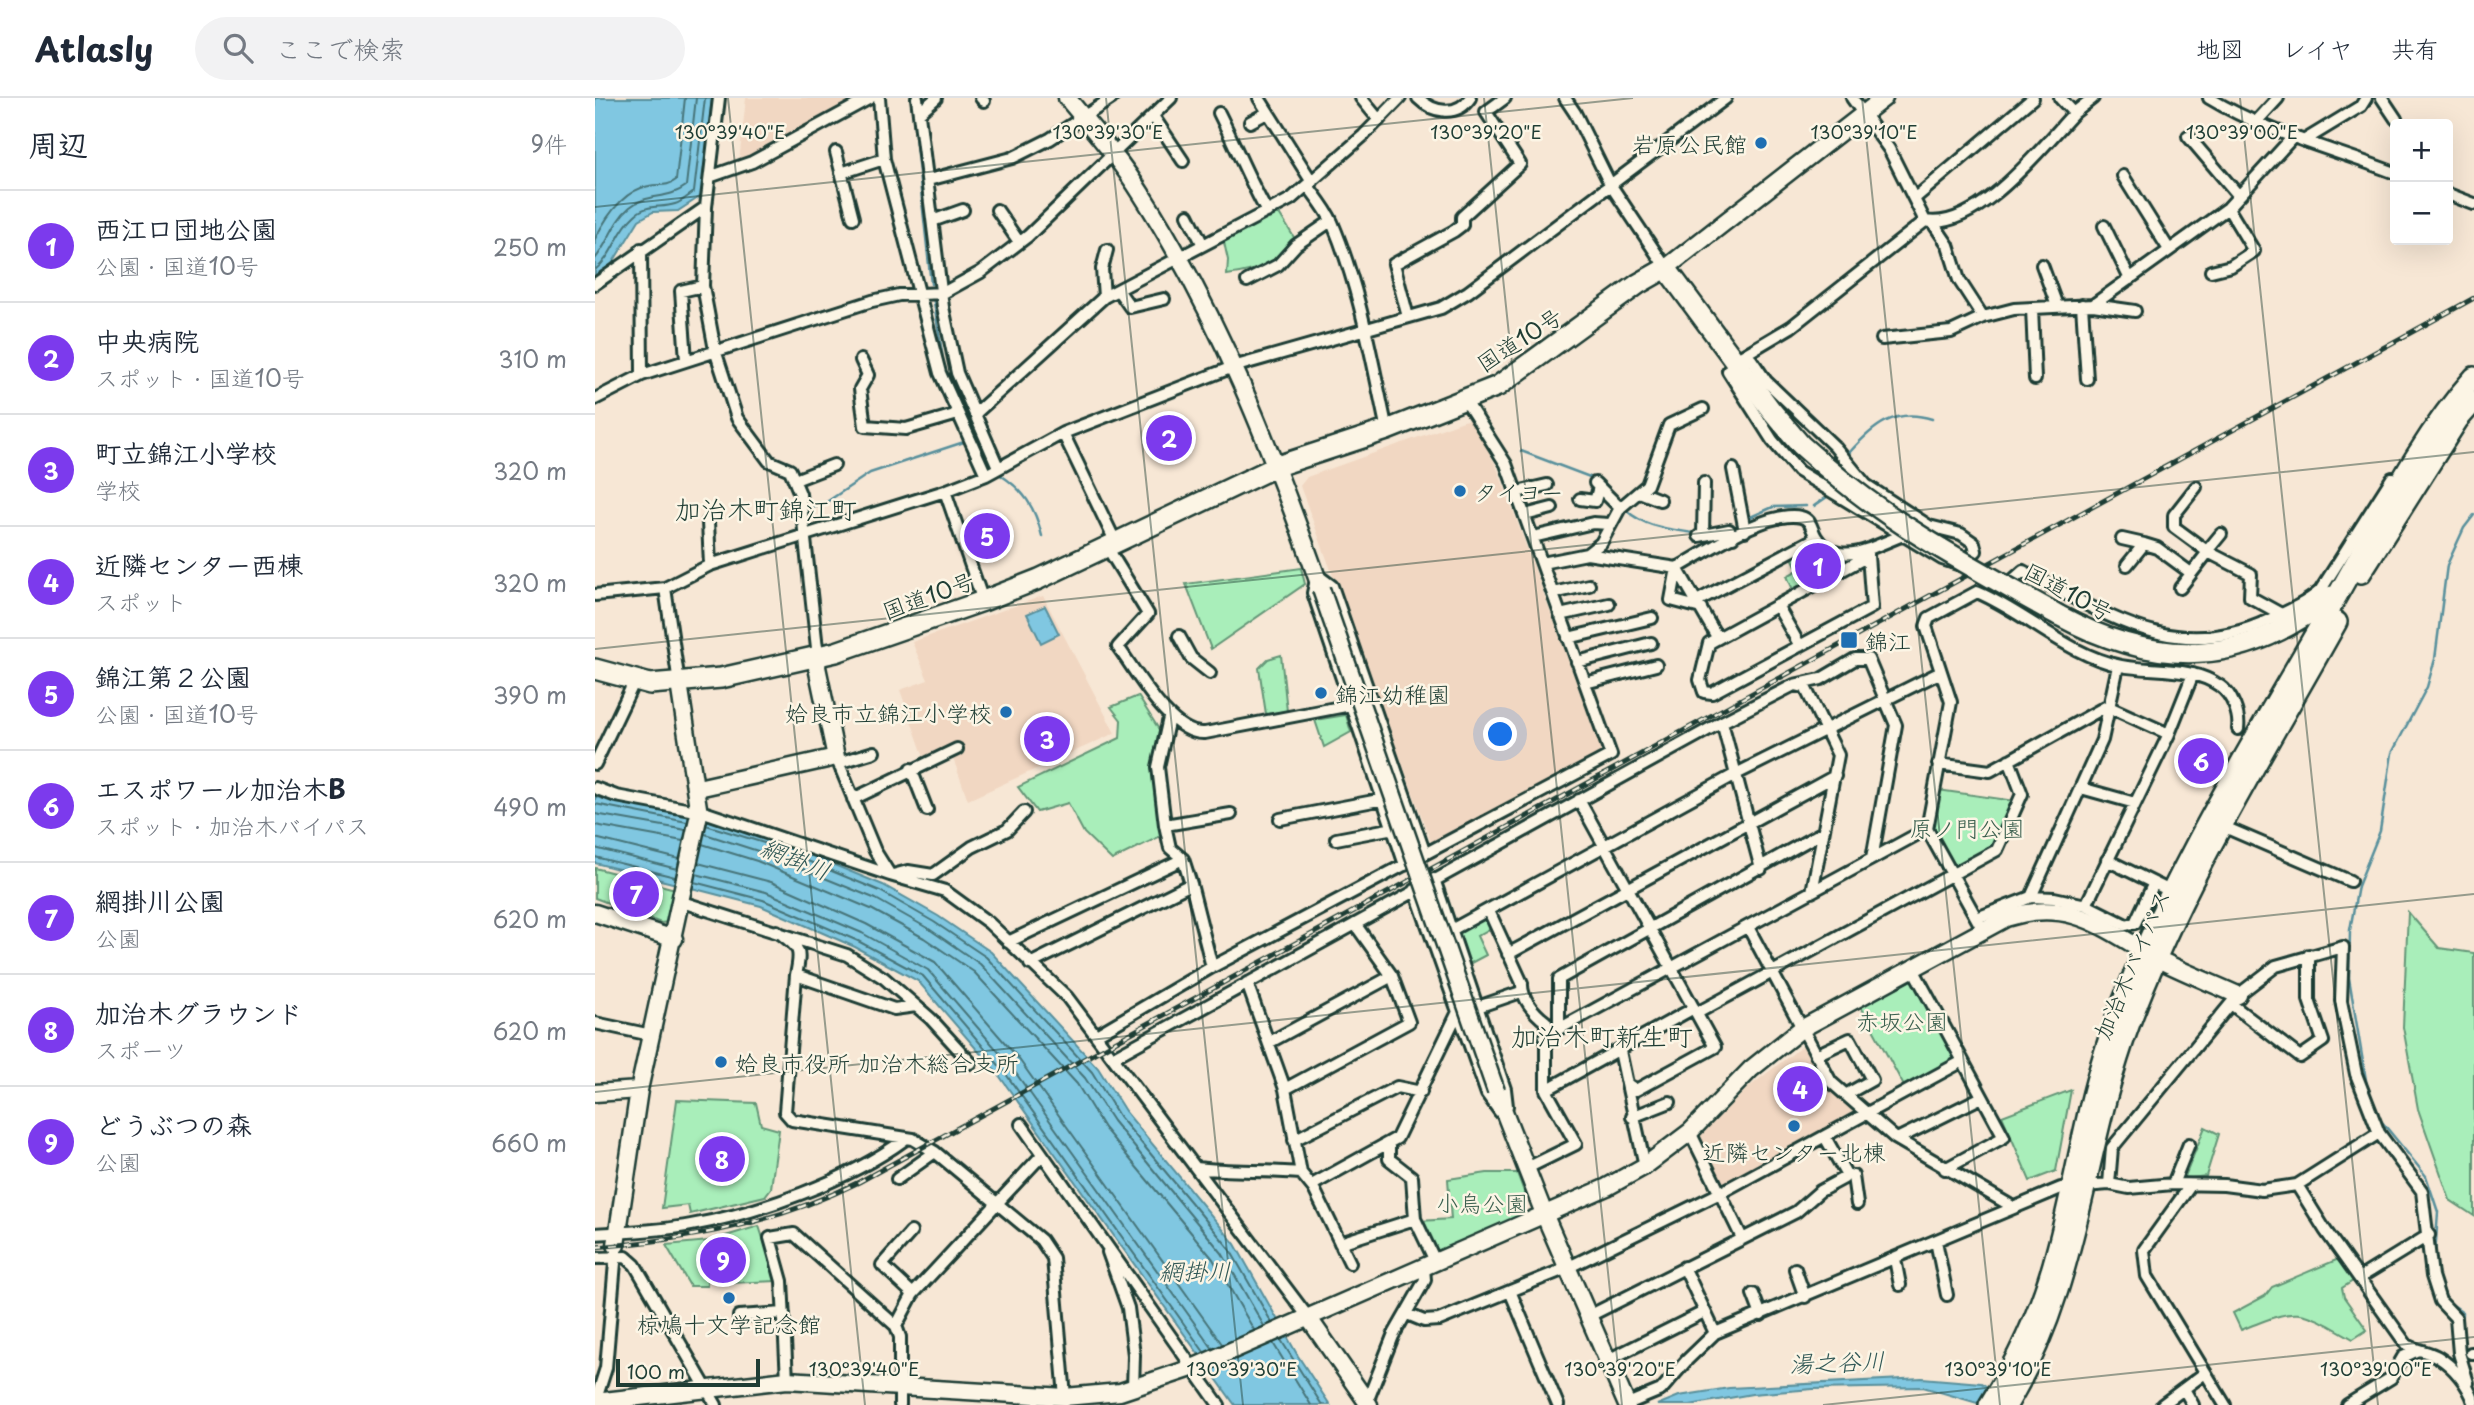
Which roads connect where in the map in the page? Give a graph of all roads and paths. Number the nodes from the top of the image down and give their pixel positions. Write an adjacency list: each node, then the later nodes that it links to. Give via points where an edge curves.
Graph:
1 (719, 98): 46 (street)
2 (870, 98): 46 (street, via 752,162)
3 (879, 98): 42 (street)
4 (917, 98): 26 (street)
5 (936, 98): 26 (street)
6 (1067, 98): 32 (street)
7 (1112, 98): 32 (street)
8 (1171, 98): 31 (street)
9 (1259, 98): 28 (street)
10 (1361, 98): 34 (street)
11 (1400, 98): 34 (street)
12 (1418, 98): 13 (street, via 1426,105 1452,111 1461,109)
13 (1470, 98)
14 (1505, 98): 88 (street, via 1486,112 1520,164 1462,217 1462,225 1394,264)
15 (1565, 98): 50 (street)
16 (1726, 98): 50 (street)
17 (1852, 98): 30 (street)
18 (1884, 98): 30 (street)
19 (2033, 98): 53 (street)
20 (2060, 98): 29 (street)
21 (2093, 98): 29 (street)
22 (2209, 98): 36 (street)
23 (2366, 98): 39 (street, via 2361,106)
24 (2382, 98): 33 (street)
25 (2271, 100): 36 (street)
26 (919, 113): 48 (street)
27 (1219, 113): 59 (street)
28 (1267, 113): 35 (street); 49 (street)
29 (2074, 113): 64 (street, via 1998,193 1977,208)
30 (1862, 114): 53 (street, via 1889,149); 73 (street)
31 (1153, 116): 41 (street); 43 (street)
32 (1084, 119): 41 (street); 48 (street, via 1012,158)
33 (2396, 119)
34 (1379, 120): 49 (street)
35 (1250, 122)
36 (2256, 122): 38 (street)
37 (2188, 136): 52 (street)
38 (2293, 137): 39 (street); 52 (street)
39 (2305, 140): 44 (street)
40 (836, 152): 45 (street)
41 (1113, 155): 66 (street); 71 (street)
42 (884, 159): 45 (street); 81 (street)
43 (1183, 161)
44 (2390, 171)
45 (841, 173): 61 (street)
46 (712, 176): 55 (street)
47 (2123, 176): 68 (street)
48 (928, 180): 62 (street)
49 (1310, 184): 59 (street); 63 (street)
50 (1610, 184): 73 (street); 88 (street, via 1468,292 1441,308)
51 (2453, 196): 54 (street)
52 (2239, 197): 56 (street)
53 (1914, 199): 64 (street)
54 (2474, 204)
55 (706, 207): 69 (street); 78 (street)
56 (2228, 208): 68 (street); 74 (street, via 2254,251 2231,266)
57 (963, 210): 62 (street)
58 (997, 210): 66 (street)
59 (1268, 212): 67 (street)
60 (1188, 215): 67 (street)
61 (853, 218)
62 (935, 220): 80 (street)
63 (1331, 221): 76 (street, via 1278,265); 90 (street)
64 (1929, 222): 89 (street, via 1948,245 1959,280); 93 (street, via 1791,327)
65 (2104, 226): 75 (street)
66 (1019, 242): 80 (street, via 981,272)
67 (1203, 245): 71 (street)
68 (2168, 248): 75 (street)
69 (641, 249): 77 (street); 97 (street)
70 (1107, 250): 82 (street, via 1101,269)
71 (1180, 257): 79 (street); 96 (street)
72 (2042, 265): 85 (street)
73 (1667, 268): 93 (highway, 国道10号); 102 (highway, 国道10号, via 1637,284 1535,362)
74 (2211, 271)
75 (2130, 279): 84 (street)
76 (1247, 281)
77 (595, 284)
78 (703, 286): 92 (street); 94 (street, via 681,291)
79 (1118, 290): 82 (street); 83 (street, via 1129,307)
80 (943, 293): 81 (street); 105 (street, via 957,373)
81 (918, 294): 92 (street, via 871,301); 106 (street, via 940,373)
82 (1104, 297): 105 (street)
83 (1164, 299)
84 (2088, 305): 85 (street); 87 (street); 100 (street)
85 (2057, 306): 86 (street)
86 (2032, 308): 89 (street); 99 (street)
87 (2134, 311)
88 (1408, 317): 90 (street)
89 (1983, 317): 91 (street, via 1951,332)
90 (1366, 330): 96 (street); 107 (street)
91 (1882, 339)
92 (715, 350): 94 (street); 114 (street, via 737,418 769,461 790,470)
93 (1736, 359): 132 (street, via 1728,371 1772,440 1798,471); 132 (street, via 1751,359 1766,381 1835,447 1866,485 1929,526 1961,534 1974,543 1976,551 1959,565); 166 (highway, 国道10号, bridge, via 1786,428 1863,499 2058,615 2115,642 2142,649 2201,653)
94 (686, 360): 97 (street)
95 (861, 360): 106 (street, via 868,375 860,389 865,426 907,429)
96 (1233, 367): 108 (street); 110 (street)
97 (642, 375): 101 (street)
98 (2474, 377): 115 (highway, 国道10号, via 2452,402)
99 (2035, 379)
100 (2087, 379)
101 (595, 399)
102 (1465, 400): 107 (highway, 国道10号); 120 (street, via 1506,464)
103 (2474, 402): 115 (highway, 国道10号)
104 (1703, 409): 121 (street, via 1669,425)
105 (977, 412): 111 (street)
106 (958, 414): 113 (street)
107 (1387, 430): 110 (highway, 国道10号)
108 (1063, 433): 111 (street); 138 (street)
109 (834, 465): 114 (street)
110 (1277, 466): 138 (highway, 国道10号); 148 (street)
111 (998, 467): 113 (street)
112 (1733, 469): 129 (street)
113 (986, 475): 119 (street)
114 (795, 480): 130 (street)
115 (2406, 482): 146 (highway, 国道10号); 152 (highway, 国道10号); 160 (street, via 2397,469 2320,591)
116 (1704, 483): 134 (street, via 1700,536 1729,530)
117 (1547, 485): 120 (street)
118 (2196, 487): 140 (street, via 2173,515 2175,527)
119 (944, 491): 130 (street); 156 (street)
120 (1517, 492): 126 (street)
121 (1642, 492): 123 (street); 125 (street)
122 (1580, 499): 125 (street, via 1595,501 1597,485)
123 (1660, 500)
124 (1552, 508): 126 (street)
125 (1620, 508): 128 (street)
126 (1525, 515): 133 (street)
127 (708, 522): 143 (street)
128 (1609, 524): 133 (street, via 1593,523); 141 (street, via 1601,543)
129 (1745, 531): 134 (street); 135 (street, via 1791,516 1812,524)
130 (807, 534): 143 (street); 169 (street)
131 (2221, 534): 140 (street)
132 (1903, 535): 139 (street)
133 (1533, 537): 142 (street)
134 (1733, 537): 145 (street)
135 (1816, 538): 139 (street, via 1831,552); 158 (street)
136 (2122, 539): 137 (street)
137 (2144, 544): 144 (street); 147 (street)
138 (1112, 545): 156 (highway, 国道10号); 186 (street, via 1148,614 1118,647)
139 (1868, 552): 159 (street); 168 (street, via 1872,607)
140 (2208, 552): 147 (street); 160 (street, via 2251,574 2250,597)
141 (1587, 554): 142 (street); 145 (street)
142 (1542, 563): 153 (street)
143 (710, 565): 150 (street)
144 (2127, 565)
145 (1677, 568): 158 (street); 158 (street, via 1671,600)
146 (2367, 569): 152 (highway, 国道10号); 215 (highway, 加治木バイパス)
147 (2191, 573): 151 (street)
148 (1319, 582): 181 (street, via 1332,586); 184 (street, via 1313,593); 291 (street, bridge)
149 (1589, 584): 153 (street)
150 (665, 588): 154 (street); 178 (street)
151 (2181, 588)
152 (2341, 589): 166 (highway, 国道10号); 183 (highway, 加治木バイパス)
153 (1553, 593): 161 (street)
154 (595, 595)
155 (1993, 599): 160 (street, via 2023,572 2113,620 2165,636 2221,636); 172 (street, via 2094,659); 174 (street, via 1977,592 1929,618 1926,626)
156 (983, 600): 169 (highway, 国道10号)
157 (1609, 604): 161 (street)
158 (1699, 605): 164 (street)
159 (1778, 607): 164 (street); 168 (street)
160 (2281, 614)
161 (1560, 615): 165 (street)
162 (1652, 618): 165 (street)
163 (1179, 636): 175 (street, via 1191,658)
164 (1717, 637): 168 (street, via 1709,643 1700,680 1704,692 1712,694)
165 (1569, 638): 170 (street)
166 (2266, 639): 183 (highway, via 2283,648 2288,657)
167 (1651, 643): 170 (street)
168 (1800, 646)
169 (818, 657): 178 (highway, 国道10号); 193 (street)
170 (1577, 662): 179 (street)
171 (1656, 666): 179 (street)
172 (2118, 666): 176 (street); 185 (street)
173 (595, 669): 177 (highway, 国道10号)
174 (1941, 672): 182 (street); 196 (street, via 1951,702)
175 (1210, 673)
176 (2193, 674): 189 (street, via 2227,691); 190 (street)
177 (635, 680): 178 (highway, 国道10号); 195 (street)
178 (679, 683): 200 (street)
179 (1585, 683): 221 (street, via 1611,755)
180 (1794, 685): 182 (street, via 1821,679 1855,659 1868,659); 187 (street); 188 (street, via 1805,687)
181 (1371, 699): 184 (street); 212 (street)
182 (1884, 702): 188 (street); 223 (street, via 1896,725)
183 (2276, 703): 232 (highway, 加治木バイパス)
184 (1351, 705): 186 (street, via 1197,733); 204 (street)
185 (2107, 706): 190 (street); 194 (street); 201 (street, via 2102,740)
186 (1169, 718): 214 (street, via 1158,767)
187 (1722, 722): 198 (street); 205 (street)
188 (1828, 729): 198 (street); 199 (street, via 1838,755)
189 (2238, 729)
190 (2169, 734): 206 (street)
191 (957, 749): 197 (street)
192 (874, 752): 193 (street)
193 (837, 760): 200 (street); 203 (street)
194 (2009, 760): 196 (street, via 1990,771); 228 (street, via 2022,794 1997,850)
195 (595, 764)
196 (1938, 764): 217 (street)
197 (911, 769): 203 (street); 207 (street)
198 (1736, 774): 213 (street); 220 (street)
199 (1835, 776): 213 (street); 218 (street)
200 (698, 788): 208 (street)
201 (2081, 788): 206 (street); 236 (street)
202 (595, 789): 208 (street)
203 (853, 799): 227 (street)
204 (1384, 799): 211 (street); 216 (street)
205 (1579, 800): 220 (street); 229 (street)
206 (2135, 803): 224 (street)
207 (927, 810)
208 (699, 812): 227 (street); 237 (street)
209 (1024, 812): 227 (street, via 1007,830 972,847 933,875 908,871)
210 (1231, 814): 214 (street)
211 (1280, 819)
212 (1414, 822): 216 (street); 221 (street)
213 (1749, 823): 226 (street); 233 (street)
214 (1165, 825): 222 (street, via 1170,848)
215 (2223, 825): 230 (street); 250 (highway, 加治木バイパス)
216 (1395, 829): 219 (street); 225 (street)
217 (1927, 829): 223 (street); 228 (street)
218 (1823, 832): 226 (street); 235 (street)
219 (1336, 839)
220 (1605, 846): 233 (street); 239 (street)
221 (1425, 854): 225 (street)
222 (1183, 859): 231 (street); 249 (street)
223 (1872, 859): 235 (street)
224 (2107, 860): 232 (street); 238 (street)
225 (1405, 864): 254 (street)
226 (1761, 869): 244 (street)
227 (890, 875): 249 (street, via 946,891)
228 (1952, 875): 241 (street); 257 (street)
229 (1434, 879): 234 (street); 246 (street)
230 (2350, 881)
231 (1191, 884): 253 (street); 254 (street)
232 (2162, 887): 238 (street, via 2135,923 2126,925); 250 (highway, 加治木バイパス)
233 (1628, 888): 244 (street); 251 (street)
234 (1415, 890): 242 (street); 248 (street)
235 (1812, 892): 243 (street)
236 (2031, 897): 238 (street); 241 (street)
237 (682, 900): 245 (street); 247 (street)
238 (2086, 905)
239 (1489, 911): 246 (street); 251 (street)
240 (595, 913): 247 (street)
241 (1980, 924): 250 (street, via 2031,910 2059,911); 255 (street)
242 (1355, 925): 259 (street); 260 (street)
243 (1748, 927): 256 (street); 257 (street)
244 (1651, 928): 256 (street); 268 (street, via 1559,979)
245 (777, 931): 258 (street, via 798,947 801,955); 263 (street, via 847,955)
246 (1450, 932): 248 (street); 264 (street)
247 (674, 939): 271 (street)
248 (1433, 940): 266 (street)
249 (1008, 942): 253 (street)
250 (2150, 953): 262 (street); 314 (highway, 加治木バイパス)
251 (1509, 954): 261 (street, via 1522,983)
252 (2309, 955): 262 (street, via 2276,966); 262 (street, via 2309,1000 2323,1041 2300,1057); 293 (street, via 2343,947 2341,1001 2356,1074)
253 (1030, 964): 270 (street, via 1067,997)
254 (1212, 967): 270 (street)
255 (1912, 967): 269 (street); 277 (street)
256 (1672, 968): 265 (street); 268 (street)
257 (1772, 972): 265 (street); 269 (street)
258 (796, 975): 263 (street, via 894,1009); 296 (street, via 785,1112 792,1120)
259 (1392, 976): 273 (street); 280 (street, via 1409,1022)
260 (1247, 982): 273 (street); 276 (street)
261 (1521, 992): 264 (street); 272 (street, via 1546,1022)
262 (2235, 999): 309 (street, via 2112,1148)
263 (916, 1006): 278 (street)
264 (1477, 1006): 266 (street); 291 (street, via 1505,1088)
265 (1695, 1011): 274 (street); 279 (street, via 1715,1047 1636,1090)
266 (1457, 1014): 283 (street); 291 (street, via 1487,1094)
267 (595, 1023): 271 (street)
268 (1559, 1029): 272 (street)
269 (1801, 1029): 275 (street); 292 (street, via 1751,1069)
270 (1098, 1034): 276 (street)
271 (650, 1035): 281 (street)
272 (1544, 1037): 282 (street)
273 (1270, 1042): 280 (street)
274 (1620, 1051): 279 (street); 282 (street)
275 (1816, 1055): 285 (street, via 1831,1082); 285 (street, via 1850,1039 1872,1080)
276 (1114, 1057): 303 (street)
277 (1963, 1061): 286 (street); 288 (street)
278 (971, 1063)
279 (1627, 1084): 289 (street)
280 (1285, 1089): 297 (street)
281 (639, 1090): 284 (street); 328 (street)
282 (1546, 1090): 304 (street, via 1576,1144)
283 (1421, 1092): 297 (street, via 1397,1087); 298 (street, via 1397,1138)
284 (595, 1093)
285 (1847, 1094): 288 (street)
286 (1982, 1097): 295 (street); 305 (street, via 2004,1137)
287 (1670, 1102): 289 (street)
288 (1869, 1113): 294 (street); 295 (street)
289 (1632, 1116): 302 (street)
290 (1021, 1124): 301 (street)
291 (1509, 1126): 304 (street)
292 (1690, 1132): 302 (street); 315 (street)
293 (2379, 1133): 312 (street); 323 (street, via 2422,1191)
294 (1825, 1137): 307 (street); 315 (street)
295 (1897, 1139): 305 (street)
296 (904, 1140): 300 (street, via 913,1139); 328 (street, via 813,1188)
297 (1294, 1140): 306 (street)
298 (1389, 1144): 311 (street); 320 (street, via 1389,1159 1412,1177)
299 (2189, 1144): 310 (street)
300 (935, 1152): 308 (street); 316 (street)
301 (1042, 1155): 316 (street); 324 (street)
302 (1645, 1166): 319 (street)
303 (1195, 1168): 306 (street); 348 (street)
304 (1525, 1168): 319 (street)
305 (1945, 1169): 318 (street)
306 (1301, 1173): 311 (street)
307 (1846, 1174): 317 (street, via 1853,1176); 325 (street, via 1796,1212)
308 (897, 1179)
309 (2109, 1184): 310 (street, via 2129,1188); 314 (street)
310 (2173, 1184): 313 (street)
311 (1312, 1185): 327 (street)
312 (2297, 1185): 313 (street, via 2262,1191); 336 (street)
313 (2190, 1186): 356 (street, via 2144,1250 2145,1263 2147,1276)
314 (2078, 1187): 318 (street); 362 (highway, 加治木バイパス, via 2068,1265 2054,1307)
315 (1720, 1193): 325 (street); 334 (street)
316 (998, 1202): 339 (street); 364 (street, via 1041,1240 1053,1258)
317 (1857, 1204)
318 (2013, 1207): 326 (street)
319 (1545, 1216): 332 (street); 334 (street)
320 (1415, 1219): 327 (street); 332 (street)
321 (911, 1232): 339 (street, via 883,1265)
322 (595, 1234): 328 (street)
323 (2429, 1235): 336 (street); 353 (street, via 2432,1276 2440,1301 2456,1318)
324 (1102, 1236): 355 (street); 363 (street, via 1128,1308 1134,1355)
325 (1742, 1238): 333 (street)
326 (1936, 1241): 330 (street); 341 (street)
327 (1340, 1243): 331 (street)
328 (617, 1245): 329 (street); 360 (street, via 635,1265); 367 (street, via 606,1368)
329 (595, 1258)
330 (1895, 1259): 337 (street); 342 (street)
331 (1350, 1263)
332 (1430, 1266): 345 (street); 348 (street)
333 (1684, 1267): 343 (street); 347 (street)
334 (1567, 1268): 338 (street); 347 (street)
335 (1795, 1269): 342 (street)
336 (2359, 1278): 352 (street, via 2406,1344)
337 (1900, 1285)
338 (1510, 1291): 345 (street, via 1439,1320 1424,1321); 372 (street)
339 (913, 1294): 350 (street)
340 (1753, 1294): 346 (street)
341 (1947, 1295)
342 (1805, 1297): 346 (street)
343 (1704, 1312): 351 (street); 354 (street)
344 (784, 1313): 349 (street, via 739,1317); 350 (street, via 782,1281 769,1238 788,1233); 357 (street)
345 (1407, 1314): 368 (street)
346 (1761, 1315): 351 (street)
347 (1589, 1316): 354 (street)
348 (1305, 1318): 355 (street); 368 (street)
349 (739, 1322)
350 (896, 1326): 359 (street)
351 (1716, 1334): 373 (street, via 1661,1390)
352 (2416, 1351): 358 (street, via 2437,1355); 378 (street, via 2403,1357 2391,1378)
353 (2466, 1353): 358 (street)
354 (1608, 1360): 373 (street)
355 (1194, 1367): 363 (street); 371 (street)
356 (2205, 1373): 361 (street); 377 (street)
357 (787, 1381): 359 (street); 360 (street)
358 (2468, 1385): 366 (street)
359 (899, 1387): 365 (street); 370 (street)
360 (705, 1388): 367 (street); 369 (street)
361 (2184, 1389): 375 (street); 376 (street)
362 (2007, 1394): 374 (highway, 加治木バイパス)
363 (1125, 1395): 364 (street)
364 (1065, 1397): 365 (street)
365 (1020, 1400)
366 (2474, 1402)
367 (597, 1403)
368 (1368, 1404)
369 (716, 1405)
370 (900, 1405)
371 (1219, 1405)
372 (1558, 1405)
373 (1626, 1405)
374 (1989, 1405)
375 (2162, 1405)
376 (2193, 1405)
377 (2225, 1405)
378 (2347, 1405)

